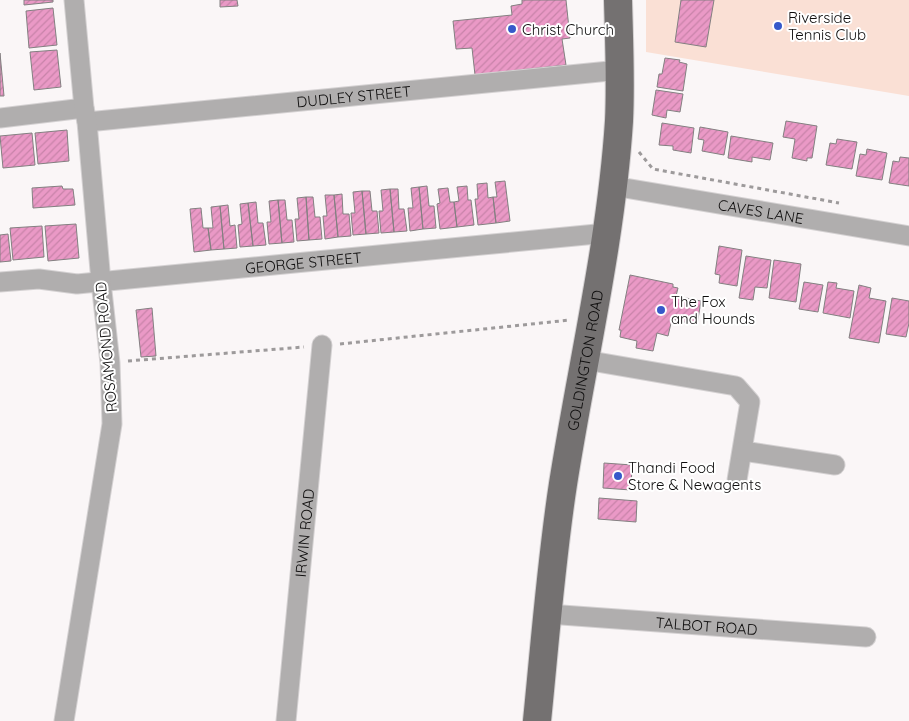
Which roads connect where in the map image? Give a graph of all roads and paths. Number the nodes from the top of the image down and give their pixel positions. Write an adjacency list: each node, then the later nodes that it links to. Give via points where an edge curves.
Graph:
1 (74, 0): 4 (street, ROSAMOND ROAD)
2 (618, 0): 3 (main road, GOLDINGTON ROAD)
3 (620, 70): 4 (street, DUDLEY STREET); 7 (main road, GOLDINGTON ROAD)
4 (86, 115): 5 (street, DUDLEY STREET); 12 (street, ROSAMOND ROAD)
5 (0, 118)
6 (638, 151): 8 (path, via 653,169)
7 (613, 186): 9 (main road, GOLDINGTON ROAD); 10 (street, CAVES LANE)
8 (846, 204)
9 (607, 234): 12 (street, GEORGE STREET); 13 (main road, GOLDINGTON ROAD)
10 (909, 236)
11 (0, 282): 12 (street, GEORGE STREET)
12 (100, 282): 16 (street, ROSAMOND ROAD)
13 (593, 318): 14 (path); 15 (main road, GOLDINGTON ROAD)
14 (322, 345): 16 (path); 23 (street, IRWIN ROAD)
15 (585, 360): 17 (street, via 736,386 750,402); 20 (main road, GOLDINGTON ROAD, via 563,485)
16 (110, 363): 22 (street, ROSAMOND ROAD, via 112,424)
17 (743, 451): 18 (street); 19 (street)
18 (835, 466)
19 (737, 480)
20 (548, 614): 21 (street, TALBOT ROAD); 24 (main road, GOLDINGTON ROAD)
21 (866, 637)
22 (64, 721)
23 (286, 721)
24 (537, 721)

